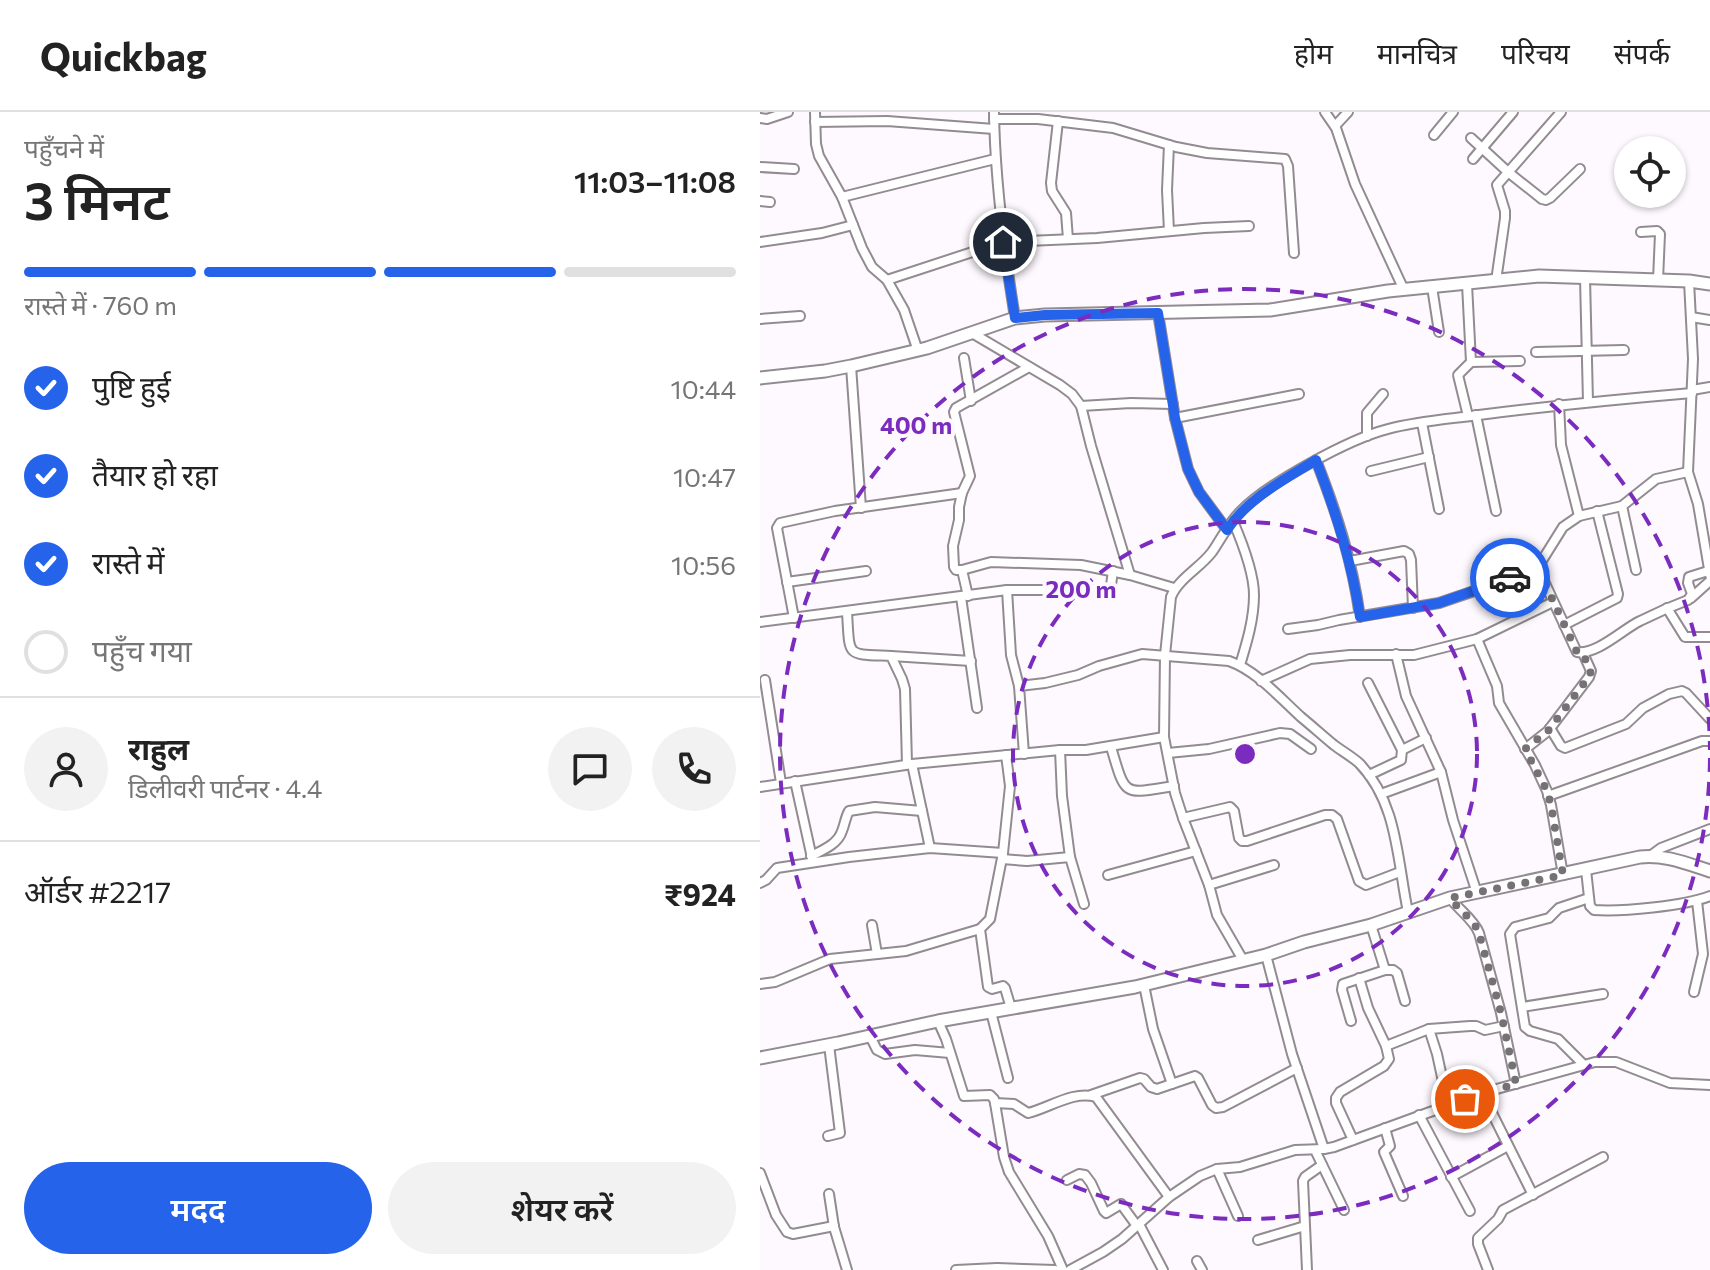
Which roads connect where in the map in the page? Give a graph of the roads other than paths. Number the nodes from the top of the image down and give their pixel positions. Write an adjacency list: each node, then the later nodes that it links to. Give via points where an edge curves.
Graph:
1 (788, 112): 8 (street)
2 (815, 112): 11 (street)
3 (1325, 112): 12 (street)
4 (1348, 112): 12 (street)
5 (1453, 112): 13 (street)
6 (1513, 112): 16 (street)
7 (1561, 112): 22 (street)
8 (760, 118)
9 (994, 120): 10 (street); 11 (street); 17 (street)
10 (1058, 121): 15 (street, via 1113,128); 30 (street, via 1051,183 1066,213)
11 (815, 122): 23 (street, via 819,156)
12 (1335, 126): 42 (street, via 1367,213)
13 (1434, 135)
14 (1471, 138): 16 (street)
15 (1169, 145): 28 (street); 33 (street, via 1285,159)
16 (1481, 148): 18 (street); 22 (street)
17 (995, 159): 23 (street); 32 (street)
18 (1473, 159)
19 (760, 167): 20 (street)
20 (794, 169)
21 (1580, 169): 22 (street, via 1546,200)
22 (1508, 172): 37 (street, via 1497,185 1505,218)
23 (842, 197): 26 (street)
24 (760, 201): 25 (street)
25 (770, 202)
26 (853, 225): 31 (street); 35 (street, via 872,267)
27 (1249, 226): 28 (street)
28 (1169, 231): 30 (street)
29 (1641, 232): 36 (street, via 1660,234)
30 (1068, 239): 32 (street)
31 (760, 242)
32 (1003, 242): 35 (street); 46 (street)
33 (1294, 253)
34 (1585, 278): 36 (street); 37 (street); 53 (street)
35 (887, 280): 52 (street)
36 (1658, 280): 38 (street)
37 (1496, 281): 39 (street)
38 (1689, 281): 40 (street); 45 (street)
39 (1467, 284): 41 (street); 57 (street)
40 (1710, 284)
41 (1432, 287): 42 (street); 49 (street)
42 (1404, 290): 43 (street, via 1270,310)
43 (1158, 313): 46 (street); 67 (street)
44 (800, 316): 47 (street)
45 (1691, 317): 48 (street); 62 (street)
46 (1015, 318): 50 (street)
47 (760, 319)
48 (1710, 320)
49 (1439, 332)
50 (972, 333): 52 (street); 59 (street)
51 (1624, 350): 53 (street)
52 (918, 351): 58 (street)
53 (1587, 351): 54 (street); 66 (street)
54 (1536, 352)
55 (964, 358): 65 (street)
56 (1520, 361): 57 (street)
57 (1471, 362): 70 (street, via 1458,375)
58 (851, 366): 60 (street); 80 (street)
59 (1029, 367): 65 (street); 69 (street, via 1072,394)
60 (760, 378)
61 (1710, 387): 62 (street)
62 (1692, 392): 66 (street); 77 (street)
63 (1299, 394): 71 (street)
64 (1383, 394): 73 (street, via 1367,413)
65 (971, 401): 78 (street, via 954,412 970,476)
66 (1588, 402): 68 (street)
67 (1173, 404): 69 (street); 71 (street)
68 (1559, 404): 70 (street); 84 (street, via 1561,445)
69 (1081, 406): 93 (street)
70 (1472, 416): 72 (street); 82 (street)
71 (1175, 418): 85 (street, via 1192,480 1206,503)
72 (1422, 423): 73 (street); 74 (street)
73 (1367, 436): 75 (street)
74 (1429, 457): 76 (street); 81 (street)
75 (1316, 460): 85 (street, via 1274,486); 86 (street)
76 (1371, 471)
77 (1688, 472): 79 (street, via 1656,479); 92 (street)
78 (962, 493): 80 (street); 88 (street, via 953,546 954,567)
79 (1622, 506): 83 (street); 89 (street)
80 (861, 508): 95 (street, via 778,525)
81 (1439, 509)
82 (1496, 511)
83 (1597, 511): 84 (street); 107 (street, via 1617,598)
84 (1579, 516): 87 (street, via 1563,527)
85 (1230, 525): 96 (street, via 1204,561); 116 (street, via 1244,547 1254,594)
86 (1350, 561): 101 (street, via 1409,554); 104 (street)
87 (1537, 566): 100 (street); 101 (street)
88 (962, 570): 91 (street, via 991,562); 98 (street)
89 (1636, 570)
90 (866, 571): 95 (street)
91 (1113, 571): 93 (street); 97 (street, via 1107,590)
92 (1709, 573): 99 (street, via 1689,577)
93 (1130, 575): 96 (street)
94 (1710, 581): 99 (street)
95 (787, 582): 105 (street)
96 (1174, 588): 113 (street)
97 (1007, 590): 98 (street); 120 (street, via 1011,655)
98 (964, 597): 103 (street); 115 (street)
99 (1691, 598): 102 (street)
100 (1553, 602): 107 (street); 110 (street)
101 (1413, 608): 104 (street)
102 (1667, 608): 109 (street, via 1685,637); 111 (street)
103 (847, 612): 105 (street); 114 (street, via 852,651)
104 (1360, 617): 108 (street)
105 (794, 618): 106 (street)
106 (760, 622)
107 (1564, 625): 111 (street, via 1577,652)
108 (1288, 629)
109 (1710, 637)
110 (1477, 639): 112 (street, via 1414,655); 129 (street, via 1499,703)
111 (1583, 653): 123 (street, via 1591,674)
112 (1396, 654): 118 (street, via 1310,659); 125 (street, via 1406,696)
113 (1165, 655): 116 (street); 120 (street, via 1142,654 1078,675); 124 (street)
114 (891, 656): 115 (street); 135 (street, via 905,689)
115 (971, 661): 121 (street)
116 (1240, 665): 118 (street)
117 (765, 680): 139 (street)
118 (1261, 681): 137 (street)
119 (1368, 683): 131 (street)
120 (1019, 686): 133 (street)
121 (977, 708)
122 (1710, 719): 123 (street, via 1682,691 1643,708 1626,724 1565,748)
123 (1550, 728): 129 (street)
124 (1164, 737): 127 (street); 132 (street)
125 (1426, 738): 131 (street); 136 (street)
126 (1710, 741): 143 (street)
127 (1111, 747): 130 (street); 140 (street, via 1121,781 1130,790)
128 (1311, 749): 132 (street, via 1280,733)
129 (1525, 749): 143 (street)
130 (1060, 750): 133 (street); 151 (street)
131 (1402, 750): 137 (street, via 1401,760)
132 (1168, 753): 140 (street)
133 (1024, 754): 134 (street)
134 (1006, 755): 135 (street); 149 (street, via 1010,786)
135 (910, 764): 138 (street); 144 (street)
136 (1441, 772): 142 (street); 161 (street)
137 (1369, 775): 142 (street)
138 (795, 781): 139 (street); 152 (street)
139 (781, 783): 141 (street)
140 (1174, 786): 145 (street)
141 (760, 787)
142 (1381, 794): 156 (street, via 1395,834)
143 (1548, 796): 158 (street)
144 (922, 811): 147 (street); 152 (street, via 849,811 836,841)
145 (1183, 818): 148 (street); 156 (street, via 1230,807 1239,838 1247,841 1332,815 1362,884)
146 (1710, 829): 150 (street)
147 (930, 848): 149 (street); 152 (street)
148 (1196, 851): 157 (street); 160 (street)
149 (1003, 856): 151 (street, via 1027,861); 170 (street, via 990,919)
150 (1650, 856): 154 (street); 155 (street)
151 (1070, 857): 166 (street)
152 (812, 859): 159 (street, via 777,868)
153 (1274, 865): 160 (street)
154 (1586, 870): 158 (street); 164 (street)
155 (1710, 871)
156 (1400, 872): 167 (street)
157 (1108, 875)
158 (1563, 875): 161 (street)
159 (760, 883)
160 (1209, 885): 173 (street, via 1217,915)
161 (1477, 893): 163 (street)
162 (1710, 896): 165 (street)
163 (1450, 898): 167 (street); 186 (street, via 1476,926)
164 (1589, 898): 165 (street, via 1597,911); 181 (street, via 1510,931)
165 (1697, 901): 178 (street, via 1703,954)
166 (1084, 904)
167 (1408, 912): 169 (street)
168 (872, 925): 171 (street)
169 (1371, 925): 172 (street); 174 (street)
170 (980, 929): 171 (street); 182 (street, via 988,987 1003,986)
171 (877, 954): 176 (street, via 830,959)
172 (1266, 955): 173 (street); 194 (street)
173 (1243, 960): 177 (street)
174 (1385, 970): 175 (street); 180 (street, via 1397,973)
175 (1359, 978): 185 (street, via 1342,986); 190 (street)
176 (760, 984)
177 (1144, 985): 182 (street); 196 (street)
178 (1694, 992)
179 (1603, 994): 181 (street)
180 (1405, 1001)
181 (1522, 1007): 193 (street, via 1525,1027 1558,1039)
182 (1011, 1008): 183 (street)
183 (991, 1012): 184 (street); 195 (street)
184 (938, 1021): 188 (street); 191 (street)
185 (1351, 1021)
186 (1504, 1026): 187 (street); 197 (street)
187 (1429, 1029): 190 (street); 202 (street)
188 (870, 1036): 189 (street); 191 (street, via 885,1054)
189 (829, 1045): 192 (street); 205 (street, via 840,1133)
190 (1386, 1046): 206 (street, via 1387,1062 1336,1098)
191 (950, 1053): 201 (street, via 964,1096 990,1095)
192 (760, 1058)
193 (1584, 1065): 197 (street); 198 (street, via 1616,1062 1670,1083)
194 (1297, 1068): 196 (street, via 1216,1108 1195,1076); 208 (street)
195 (1008, 1078)
196 (1172, 1084): 200 (street, via 1154,1089 1140,1078)
197 (1516, 1084): 199 (street)
198 (1710, 1085)
199 (1482, 1093): 202 (street); 207 (street)
200 (1091, 1095): 201 (street, via 1028,1113 1014,1104); 218 (street)
201 (995, 1103): 230 (street, via 1009,1172)
202 (1448, 1105): 203 (street)
203 (1419, 1115): 204 (street); 213 (street)
204 (1385, 1128): 206 (street); 217 (street, via 1390,1146 1384,1152)
205 (828, 1136)
206 (1353, 1140): 208 (street)
207 (1508, 1146): 213 (street); 216 (street)
208 (1319, 1149): 210 (street); 211 (street)
209 (1603, 1157): 216 (street)
210 (1322, 1165): 219 (street); 224 (street, via 1303,1181)
211 (1217, 1169): 218 (street); 221 (street)
212 (760, 1173): 223 (street, via 787,1232)
213 (1451, 1177): 220 (street)
214 (1067, 1180): 222 (street, via 1085,1175 1106,1213 1121,1204)
215 (829, 1194): 223 (street)
216 (1533, 1195): 234 (street, via 1503,1210 1479,1235)
217 (1403, 1196)
218 (1169, 1197): 222 (street)
219 (1344, 1210)
220 (1470, 1211)
221 (1238, 1216)
222 (1138, 1225): 231 (street); 232 (street)
223 (834, 1226): 226 (street)
224 (1305, 1226): 225 (street); 233 (street)
225 (1258, 1240)
226 (847, 1270)
227 (956, 1270): 228 (street)
228 (1019, 1270): 229 (street)
229 (1055, 1270)
230 (1063, 1270)
231 (1070, 1270)
232 (1163, 1270)
233 (1307, 1270)
234 (1488, 1270)

